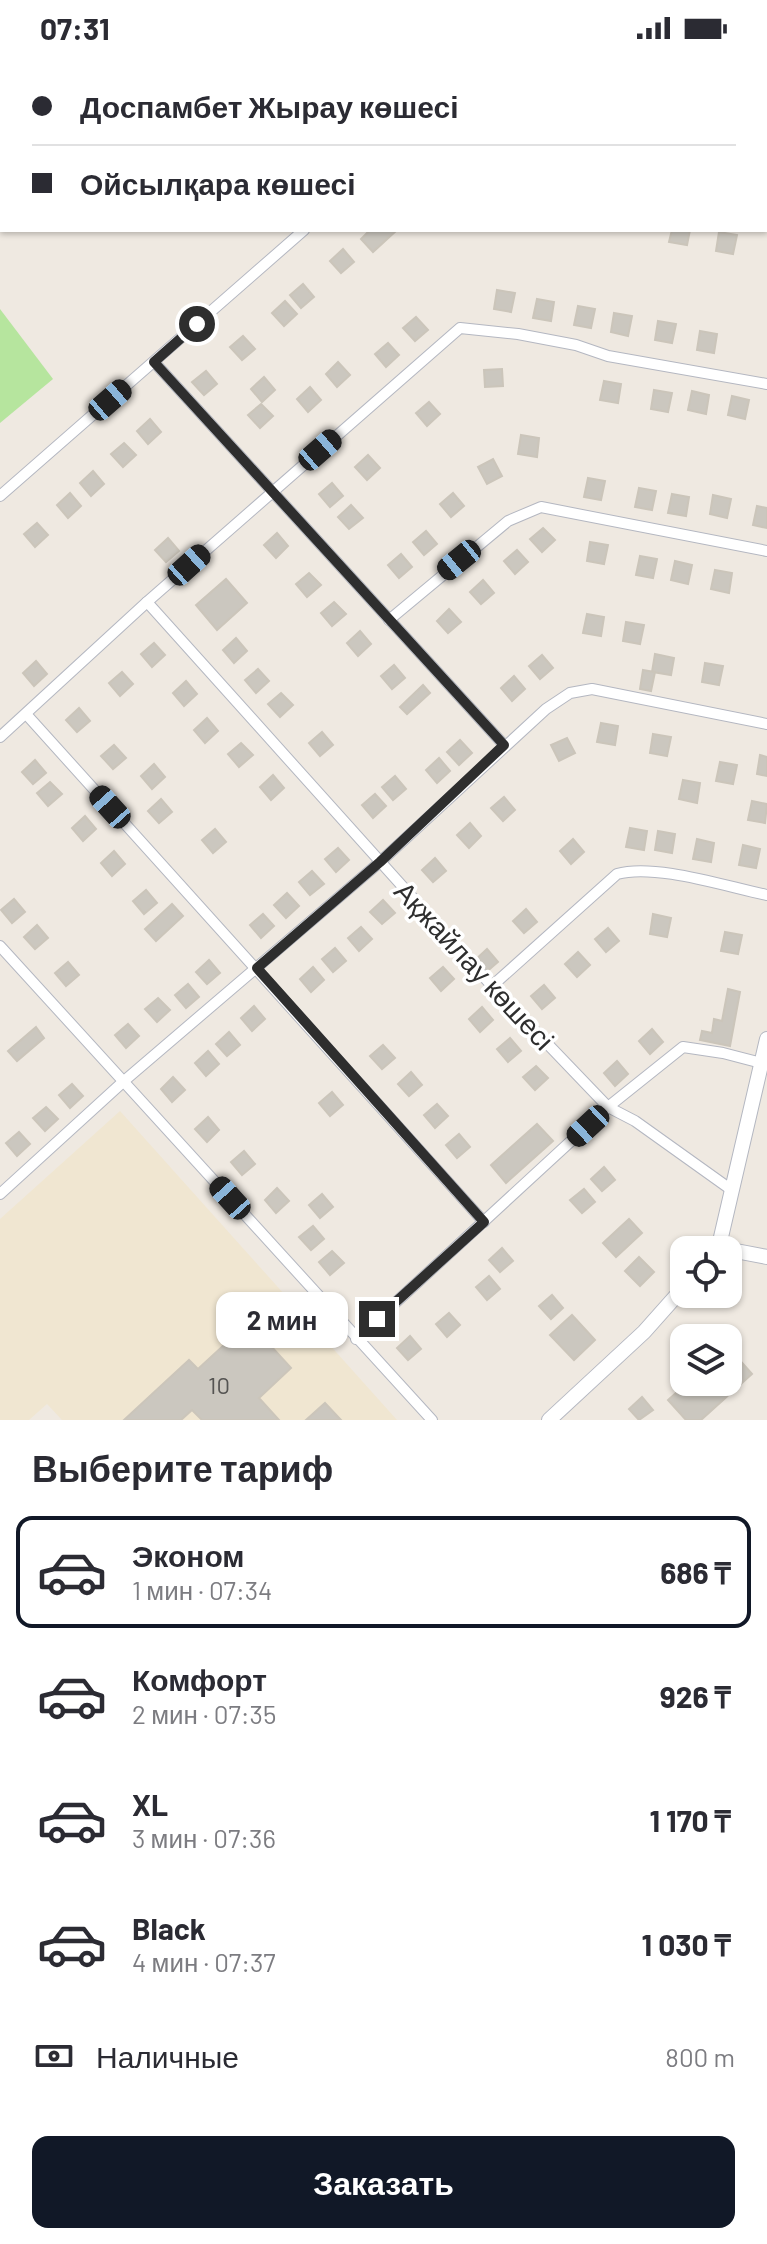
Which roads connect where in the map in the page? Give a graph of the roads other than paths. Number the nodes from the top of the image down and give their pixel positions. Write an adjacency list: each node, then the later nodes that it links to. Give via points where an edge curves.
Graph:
1 (302, 232): 2 (street)
2 (154, 362): 4 (street); 5 (street)
3 (767, 384): 4 (street, via 518,334 460,328)
4 (273, 491): 7 (street); 8 (street)
5 (0, 496)
6 (767, 551): 8 (street, via 541,507 508,521)
7 (147, 602): 9 (street); 13 (street, Ақжайлау көшесі)
8 (389, 620): 12 (street)
9 (26, 714): 11 (street); 16 (street)
10 (767, 724): 12 (street, via 592,689 570,693)
11 (0, 737)
12 (504, 745): 13 (street)
13 (380, 862): 16 (street); 17 (street, Ақжайлау көшесі)
14 (767, 895): 17 (street, via 661,873 617,874)
15 (0, 946): 20 (street)
16 (257, 968): 20 (street); 24 (street)
17 (492, 986): 21 (street, Ақжайлау көшесі)
18 (767, 1039): 19 (street)
19 (764, 1064): 21 (street, via 683,1047); 22 (street)
20 (124, 1081): 23 (street); 29 (street)
21 (608, 1107): 22 (street, Ақжайлау көшесі); 24 (street)
22 (733, 1191): 25 (street)
23 (0, 1194)
24 (484, 1222): 29 (street)
25 (722, 1236)
26 (742, 1253): 27 (street)
27 (767, 1257)
28 (670, 1303): 31 (street)
29 (356, 1339): 30 (street)
30 (432, 1420)
31 (549, 1420)

